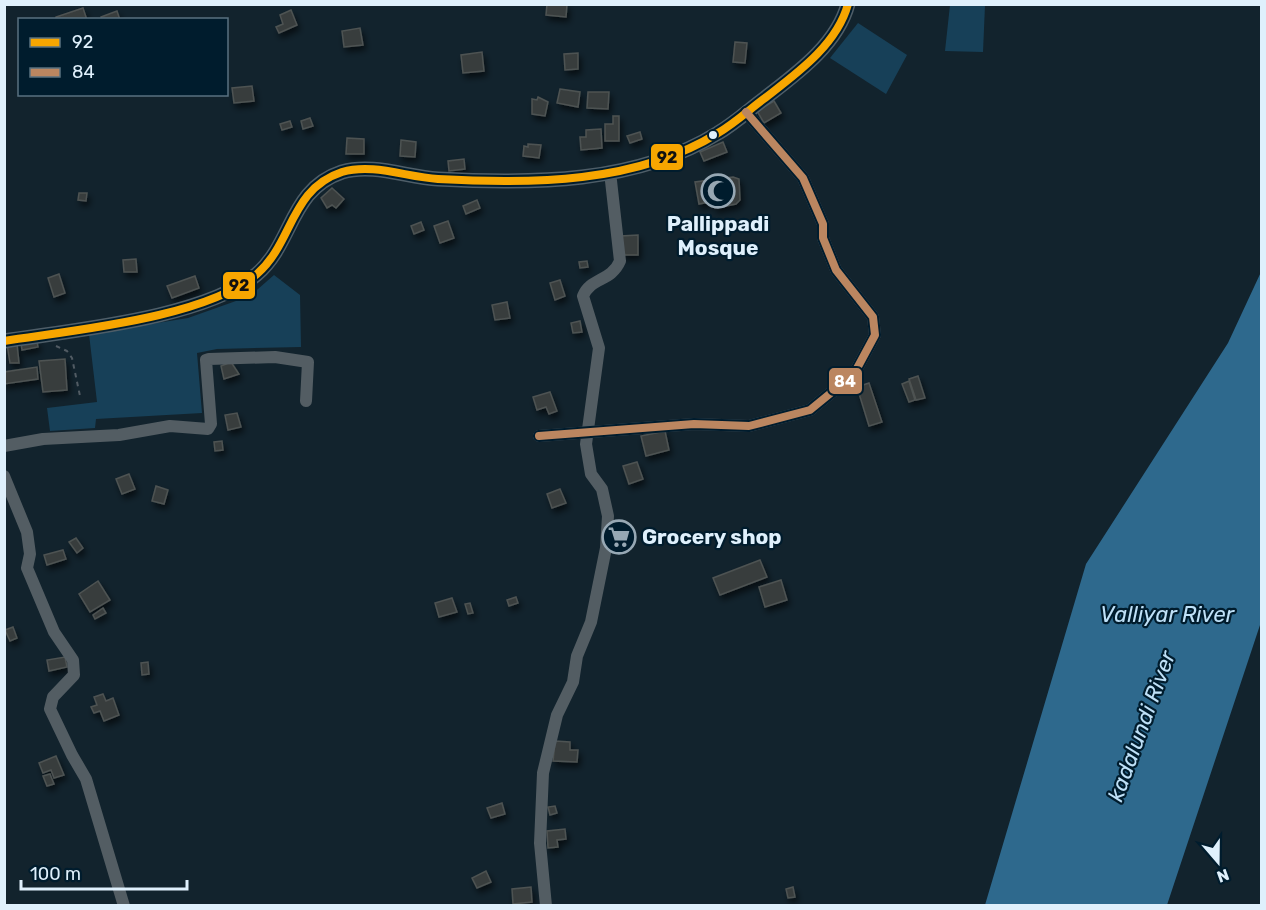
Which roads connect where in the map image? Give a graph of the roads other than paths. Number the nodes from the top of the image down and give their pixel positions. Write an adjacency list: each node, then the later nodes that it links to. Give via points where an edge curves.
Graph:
1 (848, 4): 2 (main road, via 832,34 804,69)
2 (746, 112): 3 (main road, via 690,147); 6 (street, via 802,178 836,270 873,317 875,335 854,374 810,410 749,426 694,424)
3 (610, 172): 4 (main road, via 513,181 435,179 373,169 342,172 322,180 305,196 272,257 243,285 186,309); 6 (street, via 620,261 615,271 586,289 583,296 599,348)
4 (4, 341)
5 (306, 401): 8 (street, via 308,362 275,357 208,359 208,429 170,426)
6 (587, 431): 7 (street); 11 (street, via 591,474 602,489 606,507 606,548 591,622 577,656 573,682 557,716 543,773 540,843)
7 (539, 436)
8 (4, 446)
9 (4, 476): 10 (street, via 27,532 27,568 34,587 54,632 73,660 74,675 53,697 50,709 86,779)
10 (124, 906)
11 (546, 906)

